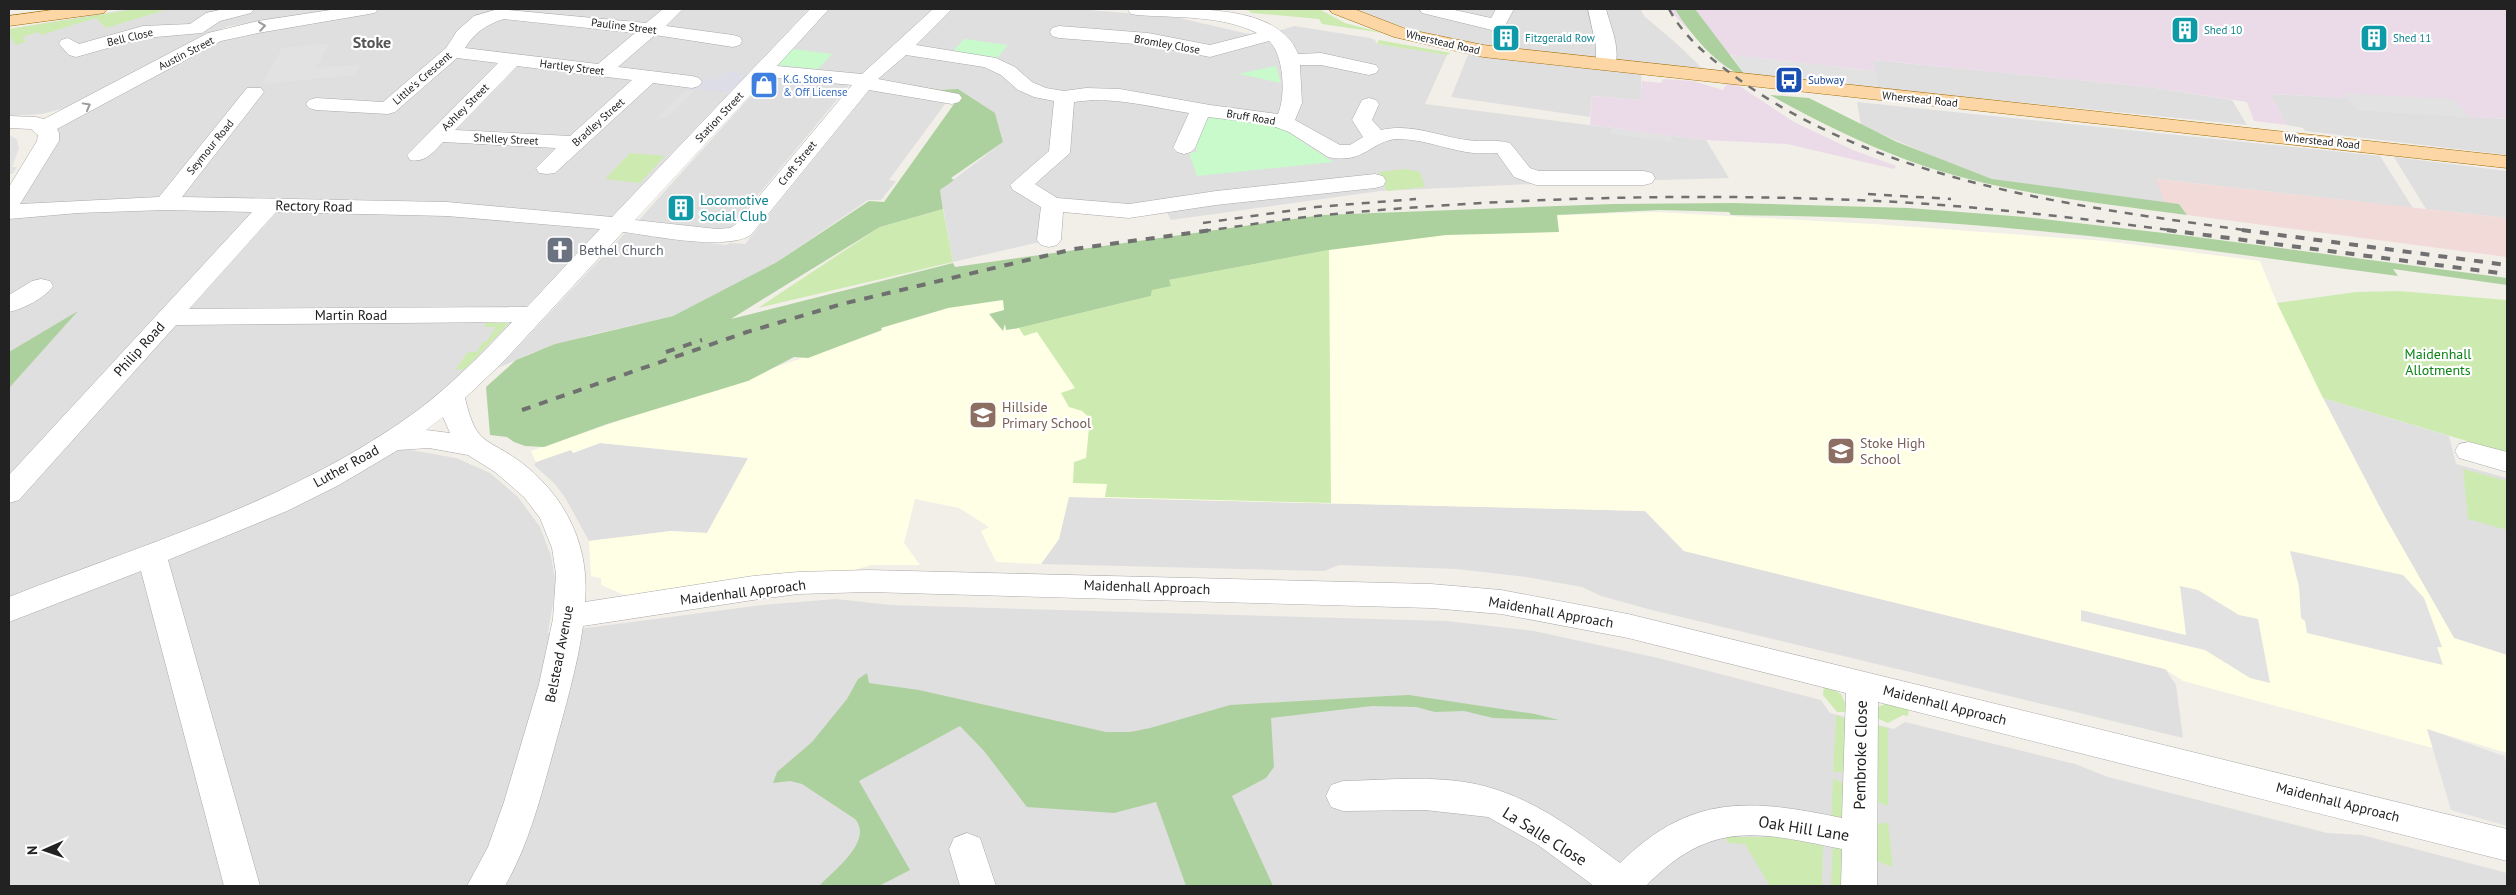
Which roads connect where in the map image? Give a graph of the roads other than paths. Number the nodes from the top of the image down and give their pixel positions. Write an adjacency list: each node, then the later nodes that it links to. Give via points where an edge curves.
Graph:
1 (98, 9): 14 (main road)
2 (245, 9): 15 (street, Bell Close, via 213,17)
3 (367, 9): 19 (street, Austin Street, one-way to 3, via 258,27)
4 (674, 9): 16 (street)
5 (820, 9): 29 (street, Station Street)
6 (943, 9): 22 (street, Croft Street)
7 (1133, 9): 13 (street)
8 (1338, 9): 26 (main road, Wherstead Road, via 1394,30 1467,49)
9 (1428, 9): 10 (street, via 1496,25)
10 (1505, 9)
11 (1597, 9): 26 (street, via 1606,46)
12 (516, 11): 16 (street, Pauline Street); 23 (street, Little's Crescent, via 481,20 464,35)
13 (1230, 13): 18 (street)
14 (11, 21)
15 (195, 29): 19 (street, Bell Close); 21 (street, Bell Close, via 142,32 76,51)
16 (650, 29): 20 (street, Pauline Street); 28 (street)
17 (1059, 32): 18 (street, Bromley Close, via 1148,39 1210,51)
18 (1273, 34): 25 (street, via 1284,44)
19 (215, 38): 41 (street, Austin Street, one-way to 19)
20 (733, 41)
21 (68, 44)
22 (902, 49): 31 (street, Croft Street); 34 (street, Bruff Road, via 989,62 1041,93)
23 (453, 52): 24 (street, Hartley Street); 36 (street, Little's Crescent, via 388,108)
24 (513, 59): 28 (street, Hartley Street); 42 (street, Ashley Street)
25 (1290, 60): 27 (street, via 1321,59); 40 (street, via 1293,107)
26 (1606, 64): 47 (main road, Wherstead Road)
27 (1369, 69)
28 (603, 70): 30 (street, Hartley Street)
29 (762, 71): 31 (street); 56 (street, Station Street)
30 (649, 76): 32 (street, Hartley Street); 44 (street, Bradley Street)
31 (865, 81): 35 (street); 56 (street, Croft Street, via 740,232 726,237)
32 (692, 82)
33 (254, 92): 51 (street, Seymour Road)
34 (1064, 97): 38 (street, Bruff Road, via 1120,95); 53 (street, via 1059,153 1021,185)
35 (952, 98)
36 (316, 104)
37 (1369, 104): 43 (street, via 1362,120)
38 (1201, 110): 40 (street, Bruff Road); 45 (street)
39 (9, 122): 41 (street, via 36,123)
40 (1284, 122): 43 (street, Bruff Road, via 1336,152 1355,151)
41 (44, 128): 52 (street, via 49,133 48,141)
42 (437, 136): 44 (street, Shelley Street); 46 (street, Ashley Street)
43 (1378, 137): 49 (street, Bruff Road, via 1404,133 1466,146 1503,146 1522,172 1536,178)
44 (575, 143): 48 (street, Bradley Street)
45 (1184, 148)
46 (418, 155)
47 (2507, 162)
48 (547, 168)
49 (1644, 178)
50 (1375, 181): 53 (street, via 1129,211)
51 (165, 203): 54 (street, Rectory Road); 55 (street, Rectory Road)
52 (9, 204)
53 (1052, 204): 57 (street)
54 (270, 205): 56 (street, Rectory Road, via 467,210); 61 (street, Philip Road)
55 (9, 212)
56 (618, 224): 60 (street, Luther Road)
57 (1049, 240)
58 (41, 286): 59 (street)
59 (9, 305)
60 (534, 314): 61 (street, Martin Road); 62 (street, Luther Road)
61 (169, 317): 67 (street, Philip Road)
62 (452, 397): 63 (street, Luther Road); 64 (street, Belstead Avenue, via 458,423)
63 (392, 441): 64 (street, via 429,439); 68 (street, Luther Road, via 230,525)
64 (474, 447): 70 (street, Belstead Avenue, via 504,465 547,504 560,527 571,572)
65 (2469, 451): 66 (street)
66 (2507, 462)
67 (9, 493)
68 (151, 554): 69 (street, Luther Road); 76 (street)
69 (9, 610)
70 (570, 616): 71 (street, Maidenhall Approach, via 753,588 869,581 1431,596 1501,602 1592,617); 77 (street, Belstead Avenue, via 555,684 520,808 496,870)
71 (1862, 684): 73 (street, Pembroke Close); 74 (street, Maidenhall Approach)
72 (1343, 796): 79 (street, La Salle Close, via 1453,797 1486,802 1504,808 1546,832)
73 (1858, 837): 79 (street, Oak Hill Lane, via 1773,820 1724,821 1691,831 1667,843); 80 (street, Pembroke Close)
74 (2507, 846)
75 (967, 849): 78 (street)
76 (242, 886)
77 (485, 886)
78 (978, 886)
79 (1622, 886)
80 (1858, 886)

